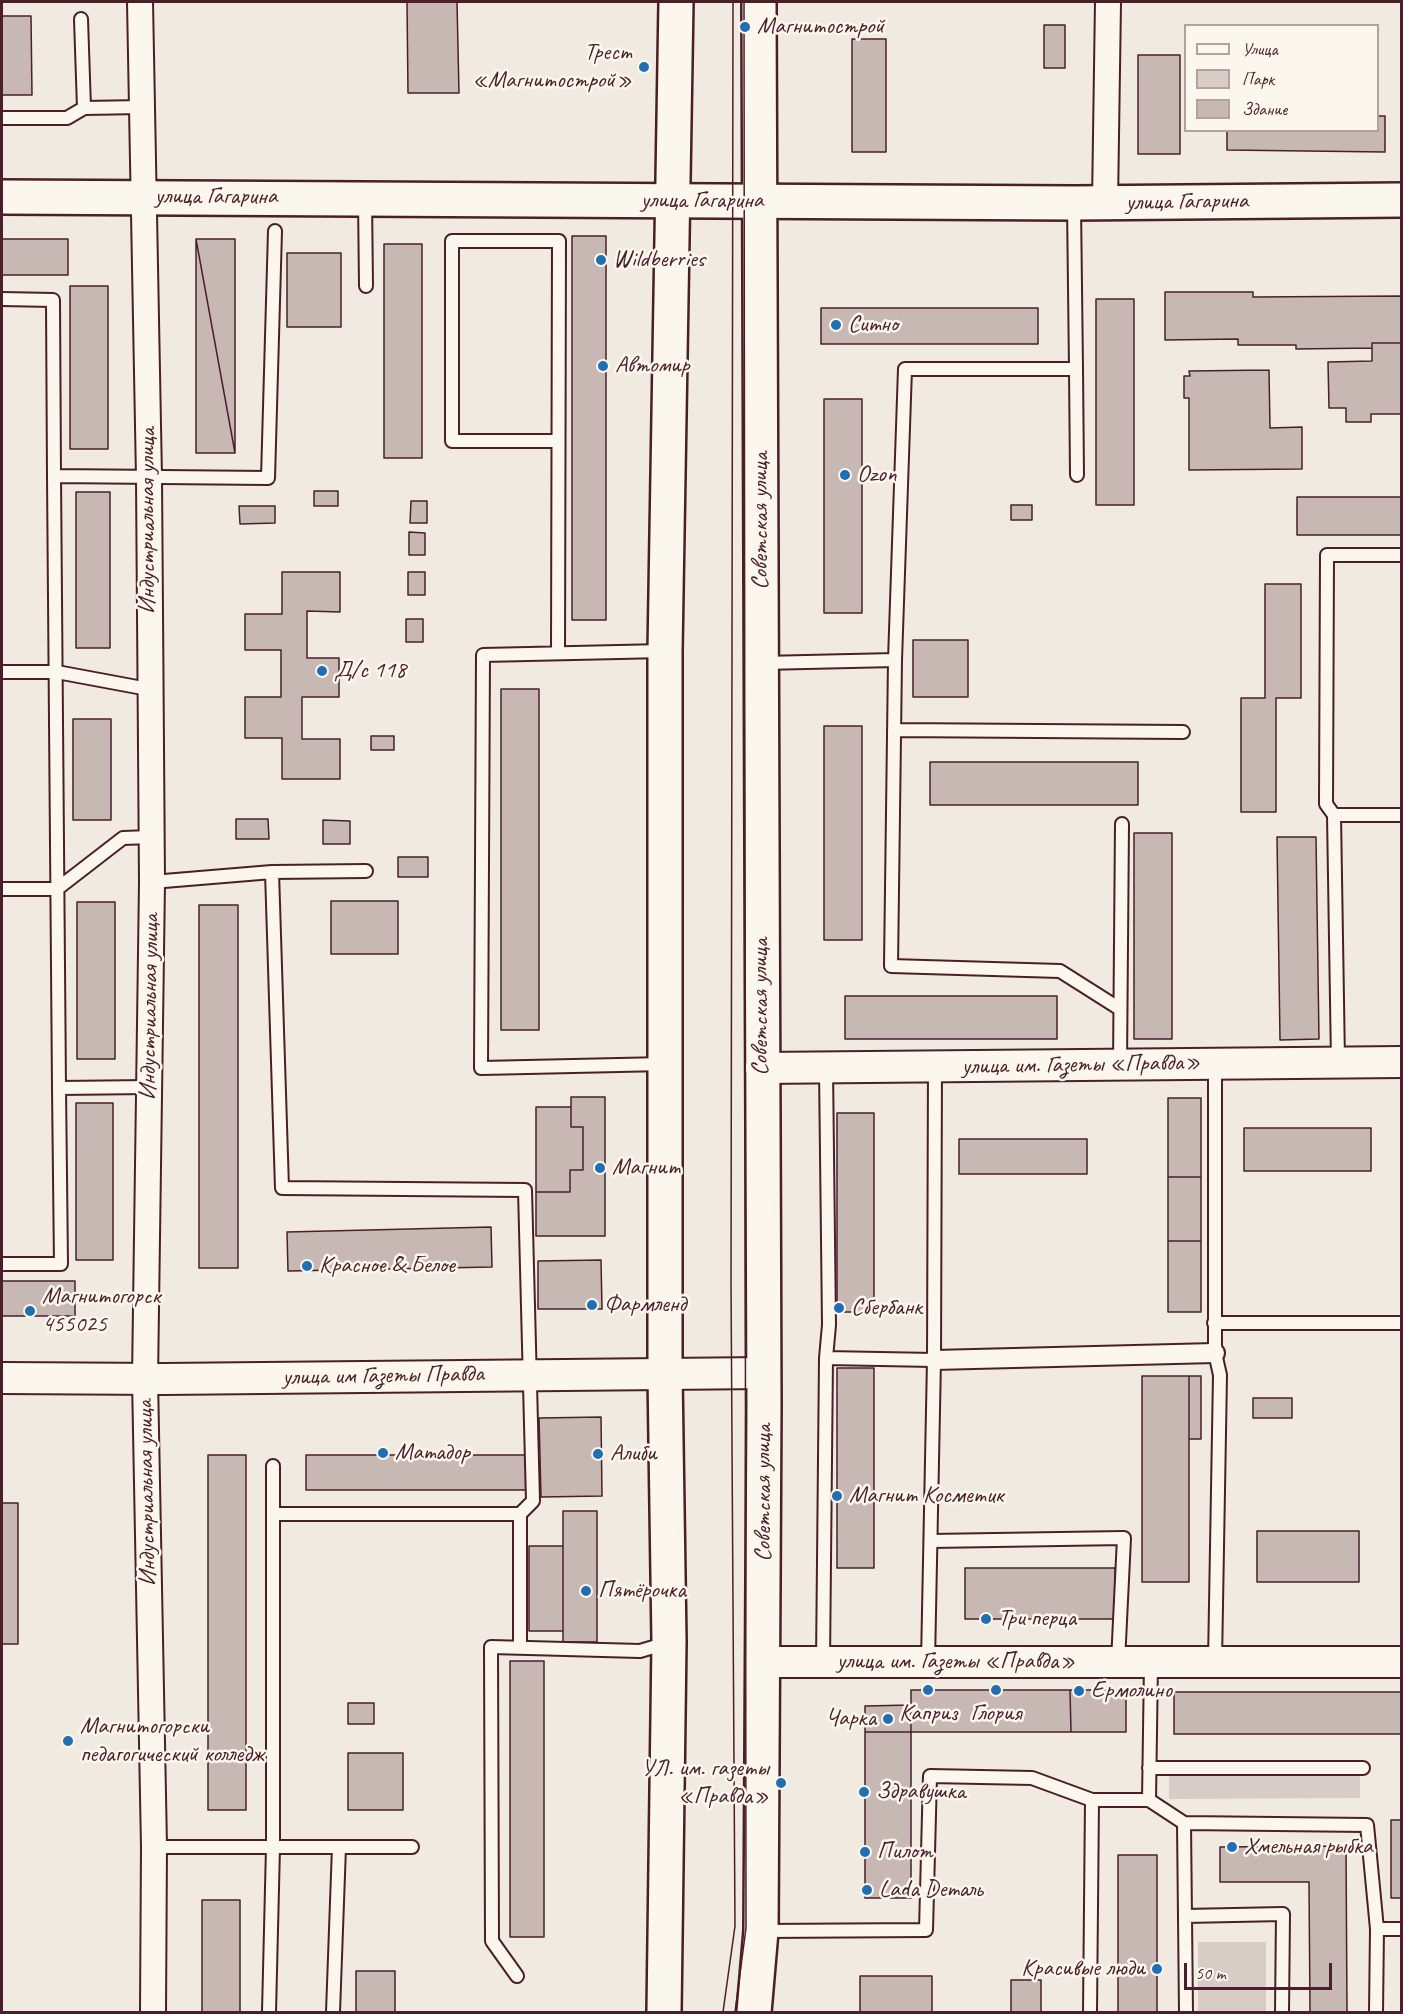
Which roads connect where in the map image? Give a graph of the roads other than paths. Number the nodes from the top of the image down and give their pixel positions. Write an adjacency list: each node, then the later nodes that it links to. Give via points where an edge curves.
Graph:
1 (140, 2): 6 (street, Индустриальная улица)
2 (676, 2): 12 (main road)
3 (759, 2): 13 (main road, Советская улица)
4 (1108, 2): 15 (street)
5 (81, 19): 7 (lane)
6 (142, 107): 7 (lane); 10 (street, Индустриальная улица)
7 (84, 108): 8 (lane, via 67,118)
8 (2, 118)
9 (2, 197): 10 (main road, улица Гагарина)
10 (144, 197): 11 (main road, улица Гагарина); 23 (street, Индустриальная улица)
11 (364, 198): 12 (main road, улица Гагарина); 17 (lane)
12 (675, 200): 13 (main road, улица Гагарина); 25 (main road)
13 (760, 200): 15 (main road, улица Гагарина); 28 (main road, Советская улица)
14 (1401, 200): 15 (main road, улица Гагарина)
15 (1089, 203): 19 (lane)
16 (275, 231): 23 (lane, via 268,478)
17 (366, 286)
18 (2, 299): 22 (lane, via 53,300)
19 (1076, 369): 21 (lane); 27 (lane, via 905,369)
20 (558, 441): 20 (lane, via 559,241 452,242 452,441); 26 (lane)
21 (1077, 475)
22 (54, 476): 23 (lane); 30 (lane)
23 (148, 478): 31 (street, Индустриальная улица)
24 (1401, 555): 34 (lane, via 1327,555 1326,804)
25 (665, 651): 26 (lane); 47 (main road)
26 (558, 653): 47 (lane, via 483,655 481,1068)
27 (895, 660): 28 (lane); 32 (lane)
28 (762, 663): 50 (main road, Советская улица)
29 (2, 672): 30 (lane)
30 (57, 672): 31 (lane); 42 (lane)
31 (148, 689): 37 (street, Индустриальная улица)
32 (894, 730): 33 (lane); 43 (lane, via 891,966 1059,971)
33 (1183, 732)
34 (1334, 815): 35 (lane); 44 (lane)
35 (1401, 815)
36 (1122, 824): 43 (lane)
37 (151, 837): 40 (street, Индустриальная улица); 42 (lane, via 123,838)
38 (366, 871): 39 (lane)
39 (272, 872): 40 (lane); 61 (lane, via 282,1188 525,1190)
40 (152, 882): 52 (street, Индустриальная улица)
41 (2, 889): 42 (lane)
42 (57, 889): 53 (lane)
43 (1119, 1009): 48 (lane)
44 (1338, 1062): 45 (street, улица им. Газеты «Правда»); 46 (street, улица им. Газеты «Правда»)
45 (1401, 1062)
46 (1215, 1063): 48 (street, улица им. Газеты «Правда»); 55 (lane)
47 (667, 1064): 62 (main road)
48 (1119, 1064): 49 (street, улица им. Газеты «Правда»)
49 (935, 1066): 51 (street, улица им. Газеты «Правда»); 59 (lane)
50 (761, 1068): 51 (street, улица им. Газеты «Правда»); 60 (main road, Советская улица)
51 (826, 1068): 58 (lane)
52 (149, 1087): 53 (lane); 64 (street, Индустриальная улица)
53 (59, 1088): 54 (lane, via 61,1264)
54 (2, 1264)
55 (1214, 1323): 56 (lane); 57 (lane)
56 (1401, 1323)
57 (1215, 1353): 59 (street); 76 (lane, via 1220,1375)
58 (826, 1358): 59 (lane); 72 (lane)
59 (934, 1360): 68 (lane)
60 (764, 1373): 62 (street, улица им Газеты Правда); 71 (main road, Советская улица)
61 (529, 1374): 62 (street, улица им Газеты Правда); 64 (street, улица им Газеты Правда); 67 (lane, via 533,1501)
62 (665, 1374): 69 (main road)
63 (2, 1378): 64 (street, улица им Газеты Правда)
64 (145, 1379): 83 (street, Индустриальная улица)
65 (273, 1467): 66 (lane)
66 (273, 1514): 67 (lane); 84 (lane)
67 (520, 1514): 70 (lane)
68 (931, 1541): 73 (lane); 74 (lane, via 1124,1538)
69 (669, 1642): 70 (lane, via 640,1651); 96 (main road)
70 (520, 1647): 91 (lane, via 491,1647 492,1941)
71 (763, 1662): 72 (street, улица им. Газеты «Правда»); 90 (main road, Советская улица)
72 (823, 1662): 73 (street, улица им. Газеты «Правда»)
73 (928, 1662): 74 (street, улица им. Газеты «Правда»)
74 (1118, 1662): 75 (street, улица им. Газеты «Правда»)
75 (1151, 1662): 76 (street, улица им. Газеты «Правда»); 78 (lane)
76 (1215, 1662): 77 (street, улица им. Газеты «Правда»)
77 (1401, 1662)
78 (1149, 1768): 79 (lane); 81 (lane)
79 (1363, 1768)
80 (1092, 1800): 81 (lane); 90 (lane, via 1032,1778 930,1776 926,1930); 97 (lane)
81 (1149, 1800): 82 (lane)
82 (1184, 1823): 87 (lane); 88 (lane, via 1367,1825)
83 (154, 1846): 84 (lane); 93 (street, Индустриальная улица)
84 (273, 1846): 85 (lane); 94 (lane)
85 (339, 1846): 86 (lane); 95 (lane)
86 (412, 1846)
87 (1185, 1916): 98 (lane); 99 (lane, via 1283,1914)
88 (1377, 1929): 89 (lane); 100 (lane)
89 (1401, 1929)
90 (761, 1931): 92 (main road, Советская улица)
91 (517, 1976)
92 (757, 2009)
93 (153, 2013)
94 (269, 2013)
95 (333, 2013)
96 (664, 2013)
97 (1090, 2013)
98 (1186, 2013)
99 (1282, 2013)
100 (1376, 2013)

